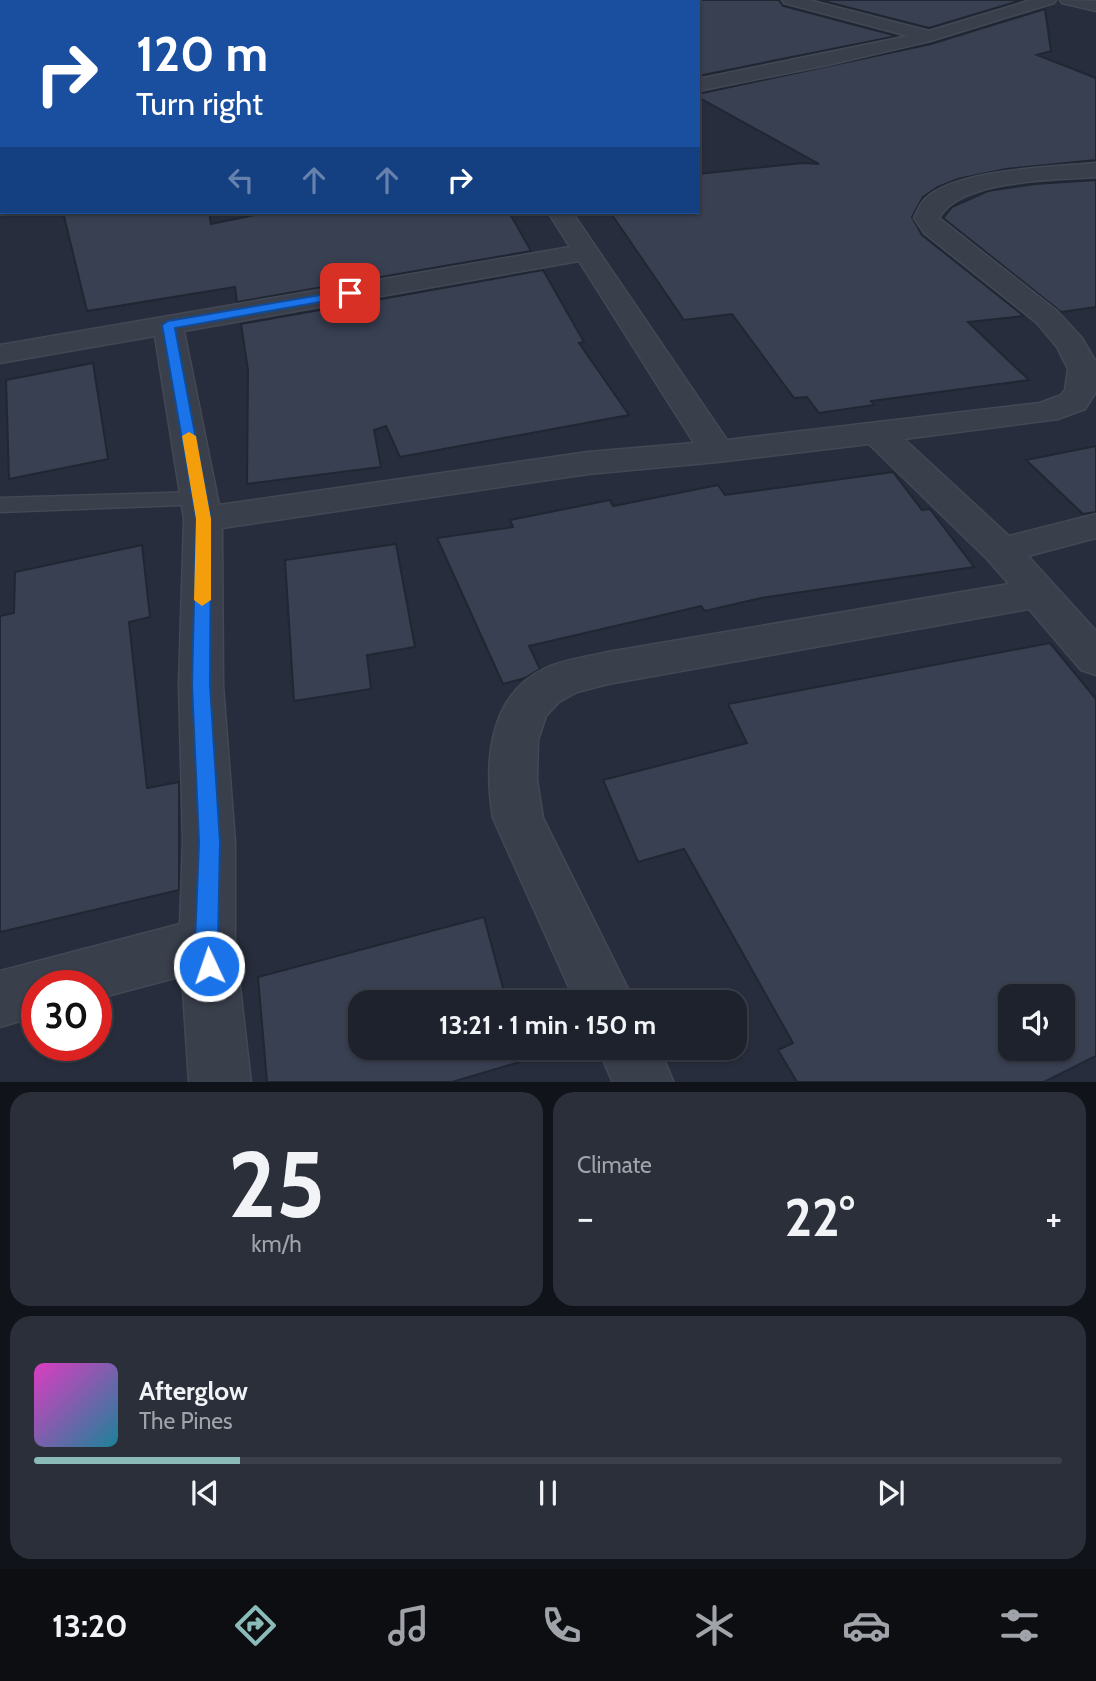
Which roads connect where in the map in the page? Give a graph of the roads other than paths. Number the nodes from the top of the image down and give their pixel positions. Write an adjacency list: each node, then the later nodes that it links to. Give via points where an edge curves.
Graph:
1 (790, 0): 5 (street)
2 (1048, 0): 5 (street)
3 (1068, 0): 4 (street)
4 (1096, 6)
5 (930, 36): 6 (street)
6 (700, 84)
7 (1096, 170): 12 (street, via 986,182 932,203 926,218 1063,333 1084,369 1073,402 1046,412)
8 (561, 214): 9 (street)
9 (584, 252): 10 (street); 13 (street)
10 (168, 325): 11 (street); 15 (street)
11 (0, 354)
12 (877, 433): 13 (street); 17 (street)
13 (717, 452): 15 (street)
14 (0, 505): 15 (lane)
15 (201, 509): 20 (street)
16 (1096, 526): 17 (street)
17 (1001, 550): 18 (street)
18 (1039, 593): 19 (street); 22 (street, via 608,668 560,680 535,696 521,719 510,761 512,791 518,818)
19 (1096, 659)
20 (207, 943): 21 (street); 26 (street)
21 (106, 970)
22 (600, 990)
23 (21, 993): 24 (street)
24 (0, 999)
25 (633, 1060): 27 (street)
26 (220, 1082)
27 (644, 1082)

